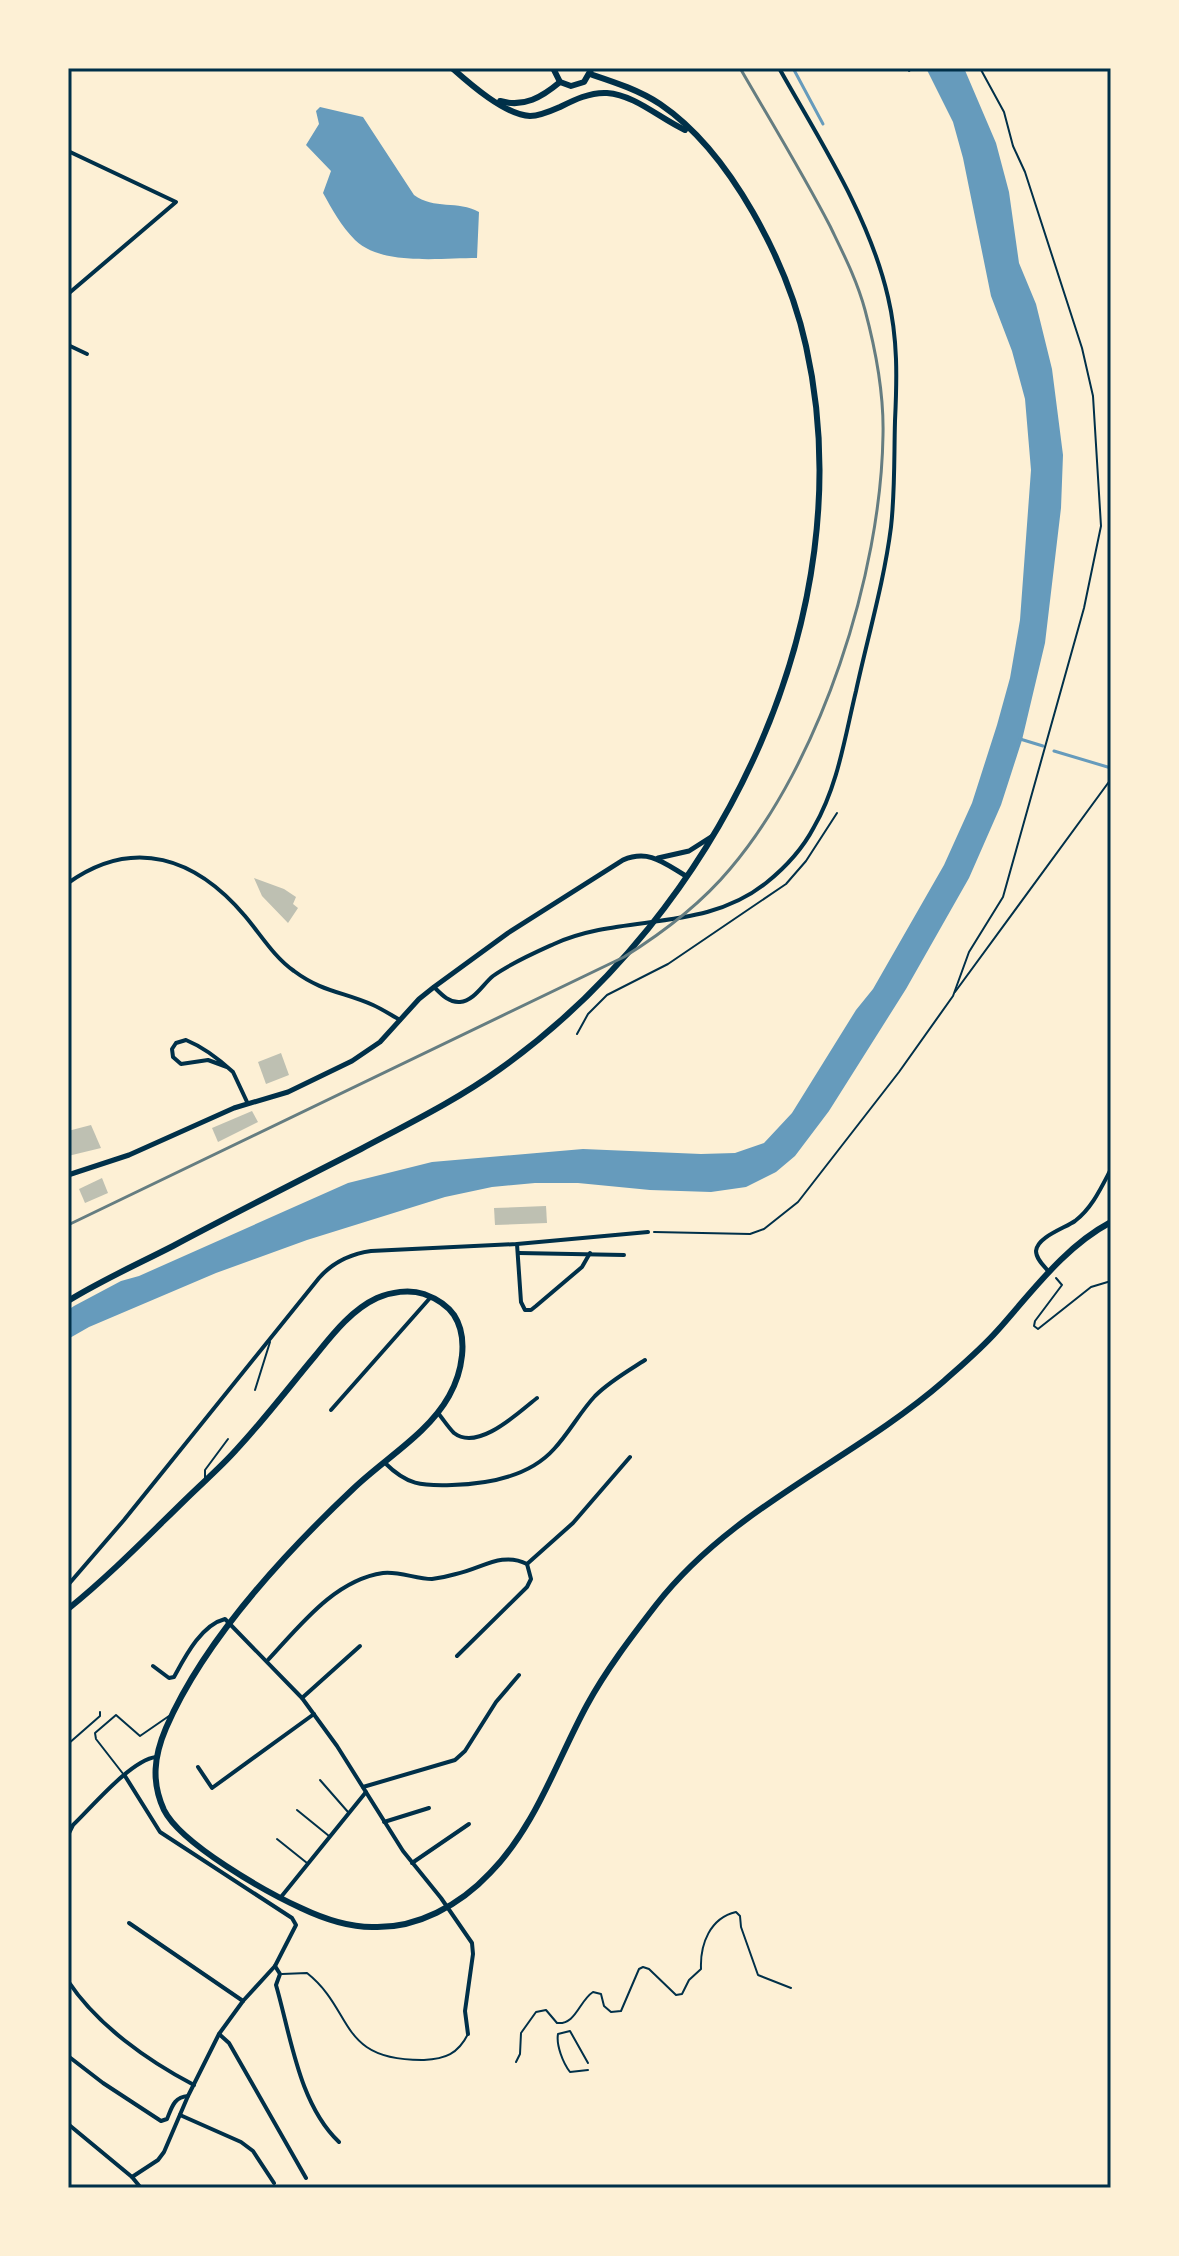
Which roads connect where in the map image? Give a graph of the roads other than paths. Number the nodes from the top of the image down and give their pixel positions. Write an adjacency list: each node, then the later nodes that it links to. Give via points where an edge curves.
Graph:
1 (452, 68): 6 (main road)
2 (553, 68): 5 (main road)
3 (779, 68): 17 (street, via 853,201 895,328 887,553 825,807 791,862 763,886 722,908 579,933 495,975 462,1002)
4 (591, 71): 5 (main road, via 578,85); 7 (main road, via 661,105)
5 (560, 82): 6 (main road, via 530,101)
6 (492, 99): 7 (main road, via 527,116 608,93)
7 (691, 133): 13 (main road, via 751,209 791,291 813,385 819,465 809,578 791,662 751,769)
8 (68, 151): 9 (street, via 176,202)
9 (68, 294)
10 (68, 345): 11 (street)
11 (87, 354)
12 (837, 813): 19 (lane, via 786,884 668,964 607,995)
13 (711, 837): 14 (street, via 689,851); 15 (main road)
14 (657, 858): 15 (street); 17 (street, via 644,854 614,865)
15 (687, 876): 34 (main road, via 634,946 553,1029 500,1070 451,1101)
16 (68, 883): 18 (street, via 102,863 132,857 189,868 224,893 294,971 319,987)
17 (434, 987): 18 (street)
18 (400, 1020): 23 (street, via 352,1061 288,1092)
19 (577, 1034)
20 (197, 1045): 21 (street, via 203,1056); 21 (street, via 183,1040 173,1046 175,1060); 22 (street)
21 (189, 1064): 22 (street, via 208,1060)
22 (227, 1067): 23 (street)
23 (248, 1104): 25 (street)
24 (1111, 1169): 32 (street, via 1076,1221 1039,1244 1036,1252)
25 (68, 1175)
26 (1111, 1222): 32 (main road)
27 (648, 1232): 28 (street)
28 (517, 1244): 29 (street); 35 (street, via 352,1255 324,1273)
29 (519, 1253): 30 (street); 30 (street, via 525,1310 582,1267)
30 (590, 1253): 31 (street)
31 (624, 1255)
32 (1049, 1272): 77 (main road, via 943,1383 755,1511 683,1574 588,1702 513,1847)
33 (431, 1297): 39 (street); 40 (main road, via 451,1310 461,1336 456,1381); 44 (main road, via 397,1292 357,1311)
34 (68, 1301)
35 (271, 1339): 37 (lane); 46 (street)
36 (645, 1360): 43 (street, via 596,1395 551,1452 526,1471 491,1481 433,1486 399,1477)
37 (255, 1390)
38 (537, 1398): 40 (street, via 503,1425 474,1438 455,1433)
39 (331, 1410)
40 (438, 1413): 43 (main road)
41 (228, 1439): 44 (lane, via 205,1470)
42 (630, 1457): 45 (street, via 573,1523)
43 (384, 1461): 48 (main road, via 288,1554)
44 (205, 1480): 47 (main road)
45 (527, 1564): 50 (street, via 527,1587); 51 (street, via 502,1558 469,1572 431,1579 387,1572 371,1576 333,1595)
46 (68, 1585)
47 (68, 1609)
48 (230, 1624): 51 (street); 52 (street, via 225,1619 213,1625 188,1651 174,1677); 56 (main road)
49 (360, 1646): 54 (street)
50 (457, 1656)
51 (267, 1661): 54 (street)
52 (153, 1666)
53 (519, 1675): 63 (street, via 455,1760)
54 (302, 1698): 57 (street)
55 (100, 1712): 58 (lane)
56 (173, 1713): 59 (main road); 61 (lane, via 140,1736 116,1715 95,1733)
57 (314, 1714): 60 (street, via 212,1788); 63 (street)
58 (68, 1744)
59 (156, 1757): 61 (street, via 145,1758); 76 (main road, via 155,1785 163,1808 182,1834)
60 (198, 1767)
61 (125, 1776): 69 (street); 79 (street, via 160,1832 295,1921)
62 (320, 1780): 67 (lane)
63 (363, 1787): 64 (street)
64 (366, 1792): 67 (street); 68 (street)
65 (429, 1808): 68 (street)
66 (297, 1810): 72 (lane)
67 (349, 1813): 72 (street)
68 (384, 1822): 75 (street)
69 (70, 1824): 71 (street)
70 (469, 1824): 75 (street)
71 (68, 1835)
72 (330, 1837): 74 (street)
73 (277, 1839): 74 (lane)
74 (308, 1863): 76 (street)
75 (412, 1863): 77 (street)
76 (281, 1897): 77 (main road, via 316,1914 372,1928 405,1924)
77 (448, 1908): 84 (street, via 472,1943 465,2011)
78 (129, 1923): 82 (street)
79 (275, 1966): 80 (street); 82 (street)
80 (280, 1974): 84 (lane, via 307,1973 352,2036 384,2055 439,2059 462,2046); 90 (street, via 276,1985 303,2084 325,2129)
81 (68, 1981): 86 (street, via 112,2028)
82 (243, 2001): 83 (street)
83 (219, 2034): 86 (street); 92 (street)
84 (468, 2034)
85 (68, 2056): 87 (street, via 161,2121 175,2101)
86 (194, 2085): 87 (street)
87 (188, 2096): 88 (street)
88 (180, 2115): 91 (street, via 158,2160); 93 (street, via 241,2142)
89 (68, 2124): 91 (street)
90 (339, 2142)
91 (132, 2177): 94 (street)
92 (306, 2178)
93 (274, 2183)
94 (141, 2188)

